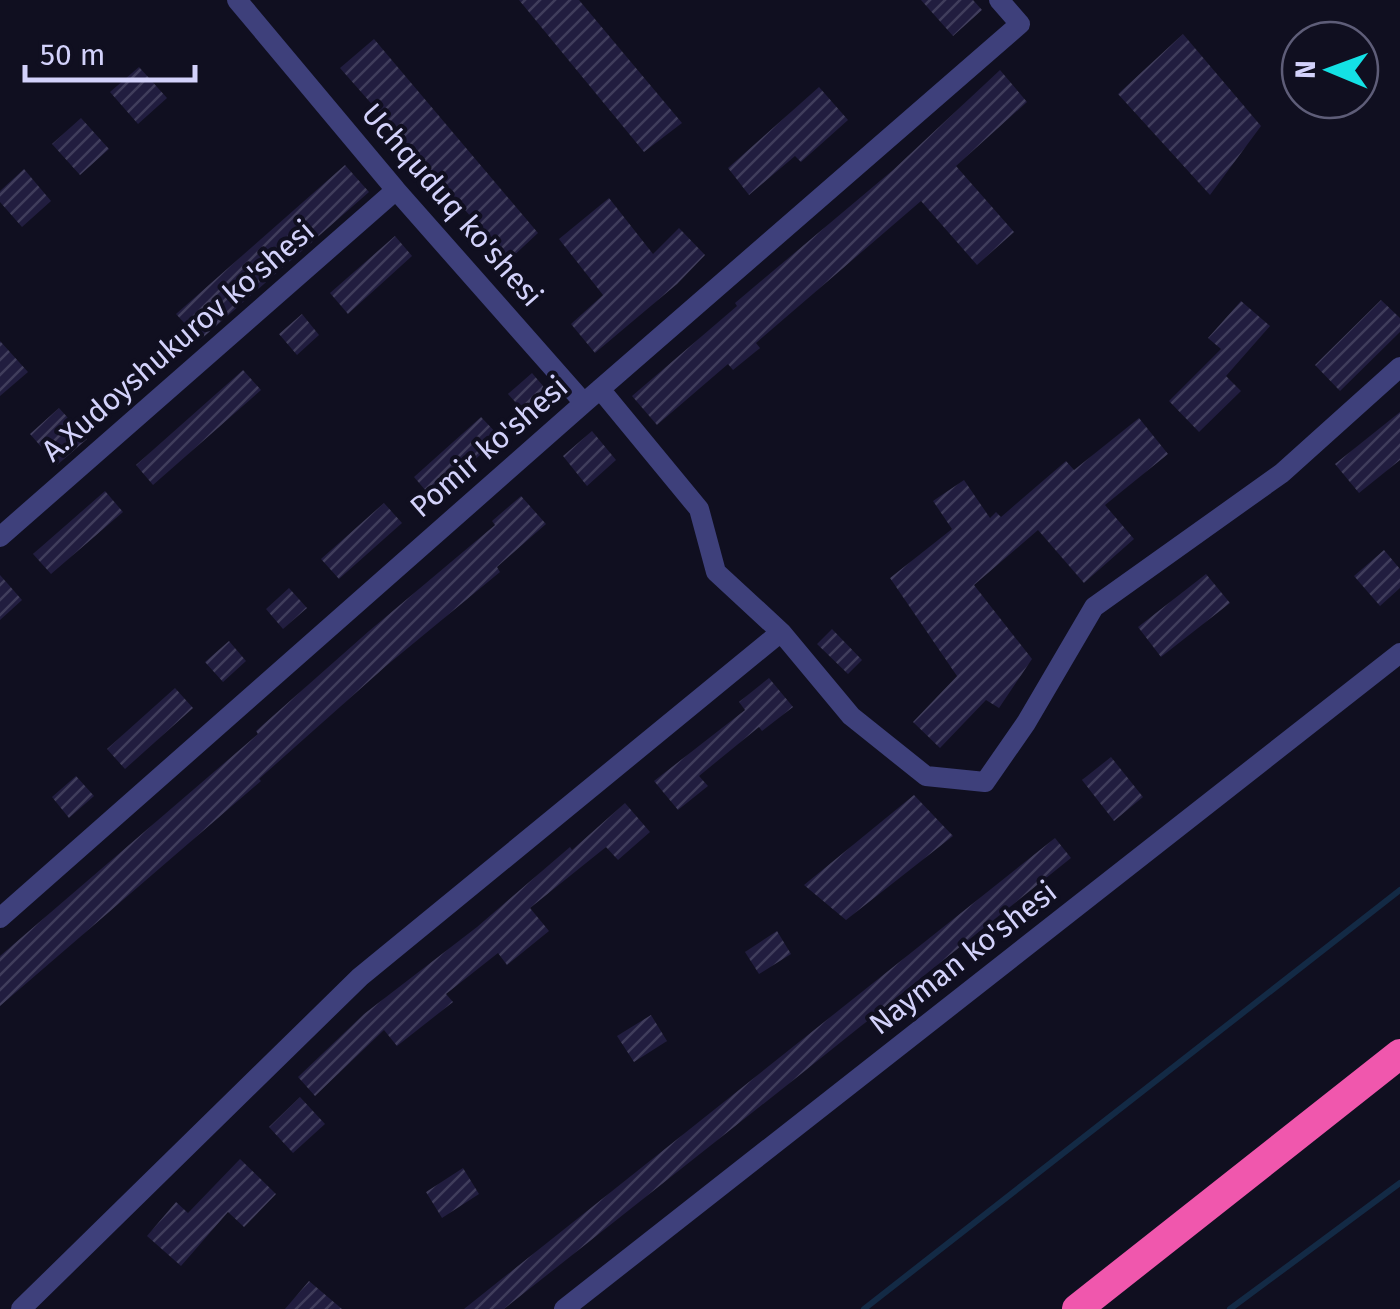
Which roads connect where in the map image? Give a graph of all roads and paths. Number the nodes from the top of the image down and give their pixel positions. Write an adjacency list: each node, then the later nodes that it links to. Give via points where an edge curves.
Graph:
1 (237, 0): 3 (street, Uchquduq ko'shesi)
2 (1000, 0): 5 (street, Pomir ko'shesi, via 1020,24)
3 (396, 190): 5 (street, Uchquduq ko'shesi); 6 (street, A.Xudoyshukurov ko'shesi)
4 (1400, 367): 7 (street, Uchquduq ko'shesi, via 1282,473 1094,607 984,782 926,776 851,716)
5 (592, 396): 7 (street, Uchquduq ko'shesi, via 700,509 716,572); 9 (street, Pomir ko'shesi)
6 (0, 538)
7 (781, 632): 11 (street, via 360,977)
8 (1400, 654): 12 (street, Nayman ko'shesi)
9 (0, 918)
10 (1400, 1054): 13 (highway)
11 (22, 1309)
12 (564, 1309)
13 (1077, 1309)

